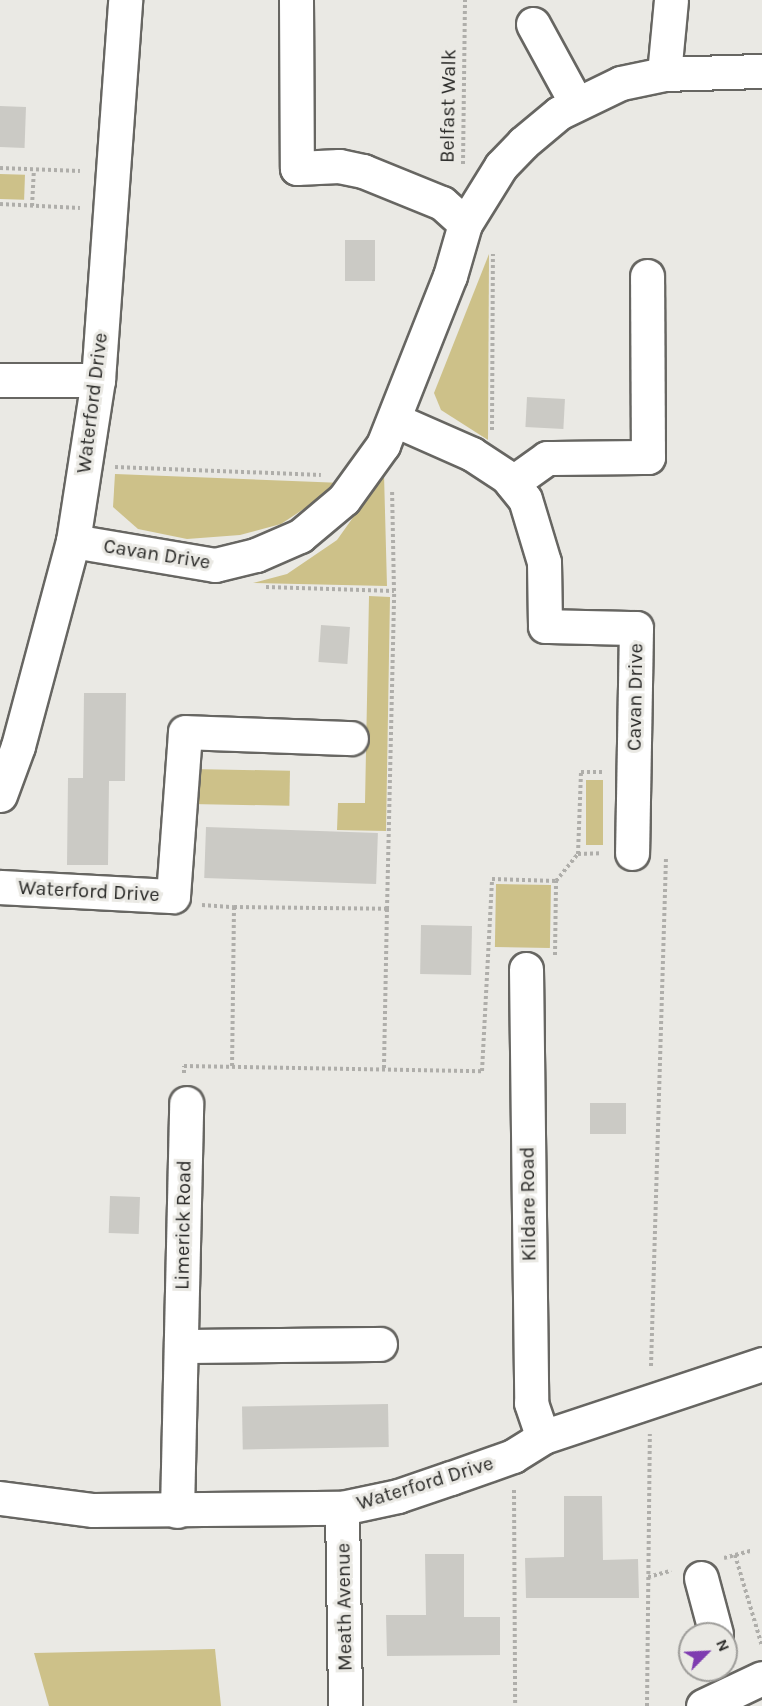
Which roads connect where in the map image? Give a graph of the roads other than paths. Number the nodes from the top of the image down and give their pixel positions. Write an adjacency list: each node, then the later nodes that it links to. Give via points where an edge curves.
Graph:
1 (125, 0): 11 (street, Waterford Drive)
2 (296, 0): 8 (street, via 297,168 339,166 363,171)
3 (671, 0): 6 (street)
4 (533, 24): 7 (street)
5 (762, 71): 6 (street, Cavan Drive)
6 (664, 74): 7 (street, Cavan Drive, via 621,83)
7 (576, 103): 8 (street, Cavan Drive, via 543,124 501,166)
8 (469, 217): 12 (street, Cavan Drive)
9 (647, 276): 13 (street, via 648,457 547,458)
10 (0, 380): 11 (street)
11 (98, 380): 14 (street, Waterford Drive)
12 (389, 432): 13 (street); 14 (street, Cavan Drive, via 362,476 330,513 300,536 242,559 215,565)
13 (502, 475): 18 (street, Cavan Drive, via 525,500 544,562 545,626 636,628)
14 (73, 541): 16 (street, Waterford Drive)
15 (351, 738): 19 (street, Waterford Drive, via 185,732 173,896)
16 (9, 746): 17 (street, Waterford Drive)
17 (0, 795)
18 (632, 853)
19 (0, 887)
20 (526, 969): 25 (street, Kildare Road, via 531,1403)
21 (186, 1103): 23 (street, Limerick Road)
22 (380, 1344): 23 (street)
23 (181, 1346): 28 (street, Limerick Road)
24 (762, 1364): 25 (street, Waterford Drive)
25 (543, 1437): 27 (street, Waterford Drive, via 513,1456 398,1496)
26 (0, 1498): 28 (street, Waterford Drive, via 93,1510)
27 (342, 1508): 28 (street, Waterford Drive); 33 (street, Meath Avenue)
28 (177, 1511)
29 (701, 1578): 30 (street)
30 (713, 1622)
31 (762, 1678): 32 (street)
32 (720, 1689)
33 (345, 1706)

